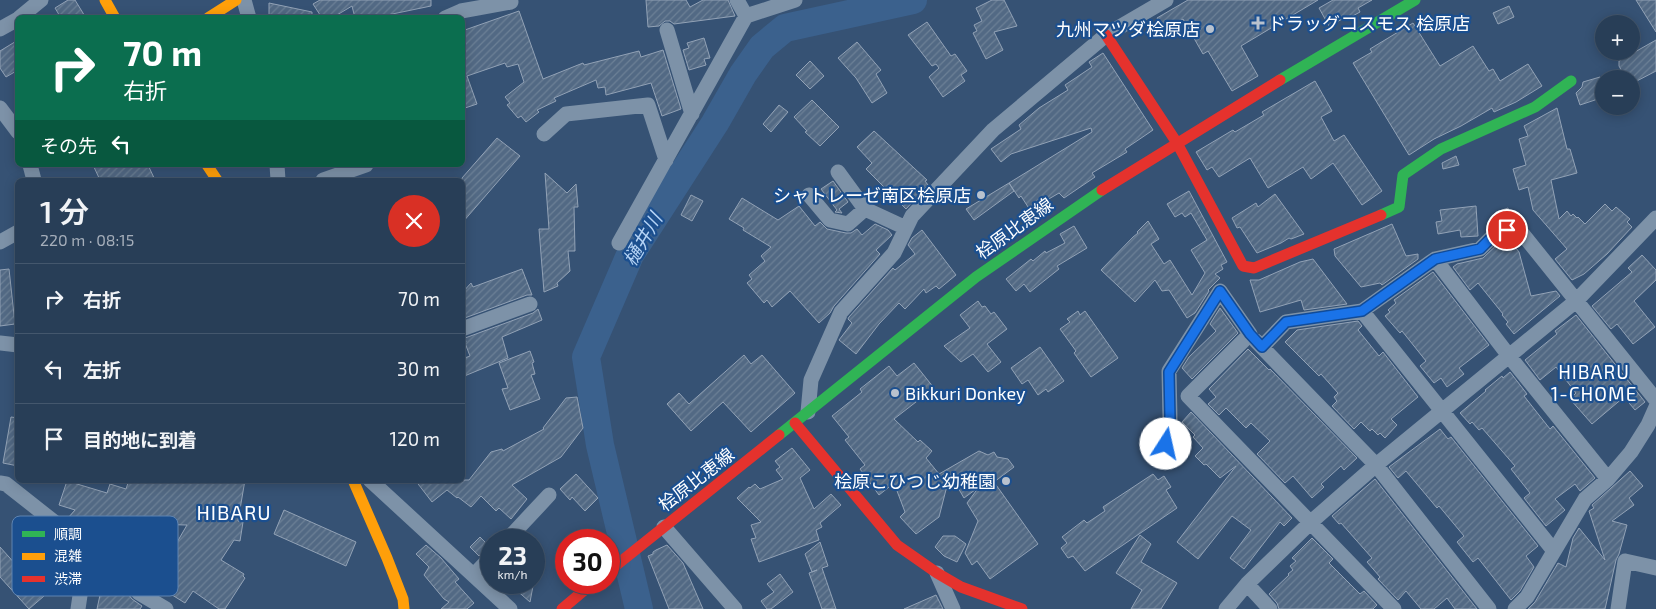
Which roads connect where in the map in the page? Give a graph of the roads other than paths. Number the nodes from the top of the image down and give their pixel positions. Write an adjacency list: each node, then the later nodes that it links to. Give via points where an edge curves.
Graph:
1 (41, 0): 10 (street)
2 (105, 0): 11 (main road)
3 (236, 0): 12 (main road)
4 (244, 0): 13 (street)
5 (738, 0): 15 (street)
6 (795, 0): 15 (street)
7 (1166, 0): 19 (street)
8 (1415, 0): 25 (main road, 桧原比恵線)
9 (511, 2): 14 (street)
10 (22, 15)
11 (113, 15)
12 (213, 15)
13 (248, 15)
14 (452, 15)
15 (746, 16): 22 (street)
16 (15, 20): 17 (street)
17 (0, 29)
18 (667, 30): 22 (street)
19 (1106, 35): 25 (main road); 35 (street, via 994,130 912,216)
20 (1571, 81): 25 (main road, via 1535,107 1441,149 1404,175 1399,207 1254,268 1243,266)
21 (0, 108): 23 (street)
22 (692, 114): 26 (street)
23 (15, 128)
24 (544, 134): 26 (street, via 566,114 648,105)
25 (1177, 143): 52 (main road, 桧原比恵線, via 1011,251)
26 (666, 160): 38 (street)
27 (208, 167): 30 (main road)
28 (360, 167): 31 (street)
29 (838, 172): 33 (street)
30 (215, 178)
31 (329, 178)
32 (809, 196): 33 (street, via 830,220 848,224)
33 (865, 210): 35 (street)
34 (1656, 218): 40 (street)
35 (906, 228): 52 (street, via 894,253 841,312 811,380)
36 (15, 234): 37 (street)
37 (0, 242)
38 (619, 243)
39 (1435, 259): 40 (street, via 1480,249 1497,232 1517,227); 42 (street); 48 (street)
40 (1576, 301): 48 (street); 49 (street)
41 (530, 304): 43 (street)
42 (1362, 311): 47 (street, via 1286,322); 51 (street)
43 (465, 328)
44 (1250, 334): 47 (street); 54 (street, via 1220,291 1169,372 1170,419); 62 (street, via 1188,396)
45 (0, 343): 46 (street)
46 (15, 345)
47 (1262, 347): 55 (street)
48 (1510, 356): 51 (street); 56 (street)
49 (1656, 400)
50 (1656, 406): 56 (street, via 1631,452)
51 (1443, 410): 55 (street); 65 (street)
52 (808, 412): 53 (main road, 桧原比恵線)
53 (794, 423): 63 (main road, 桧原比恵線); 69 (main road, via 897,545)
54 (1166, 444)
55 (1376, 465): 62 (street); 86 (street)
56 (1608, 479): 65 (street, via 1585,499)
57 (0, 483): 61 (street, via 6,484)
58 (354, 483): 77 (main road, via 387,558)
59 (373, 483): 70 (street)
60 (548, 495): 64 (street)
61 (47, 516)
62 (1311, 522): 71 (street); 85 (street)
63 (664, 527): 66 (main road, 桧原比恵線); 80 (street)
64 (517, 529)
65 (1554, 552): 87 (street, via 1527,597)
66 (620, 562)
67 (1656, 568): 88 (street, via 1625,561)
68 (480, 569): 70 (street)
69 (937, 573): 81 (street); 82 (main road, via 961,587)
70 (474, 575): 78 (street)
71 (1248, 584): 83 (street); 84 (street)
72 (580, 594): 79 (main road)
73 (80, 596): 75 (street)
74 (143, 596): 76 (street)
75 (78, 609)
76 (166, 609)
77 (404, 609)
78 (510, 609)
79 (562, 609)
80 (735, 609)
81 (953, 609)
82 (1022, 609)
83 (1226, 609)
84 (1270, 609)
85 (1394, 609)
86 (1489, 609)
87 (1515, 609)
88 (1618, 609)

